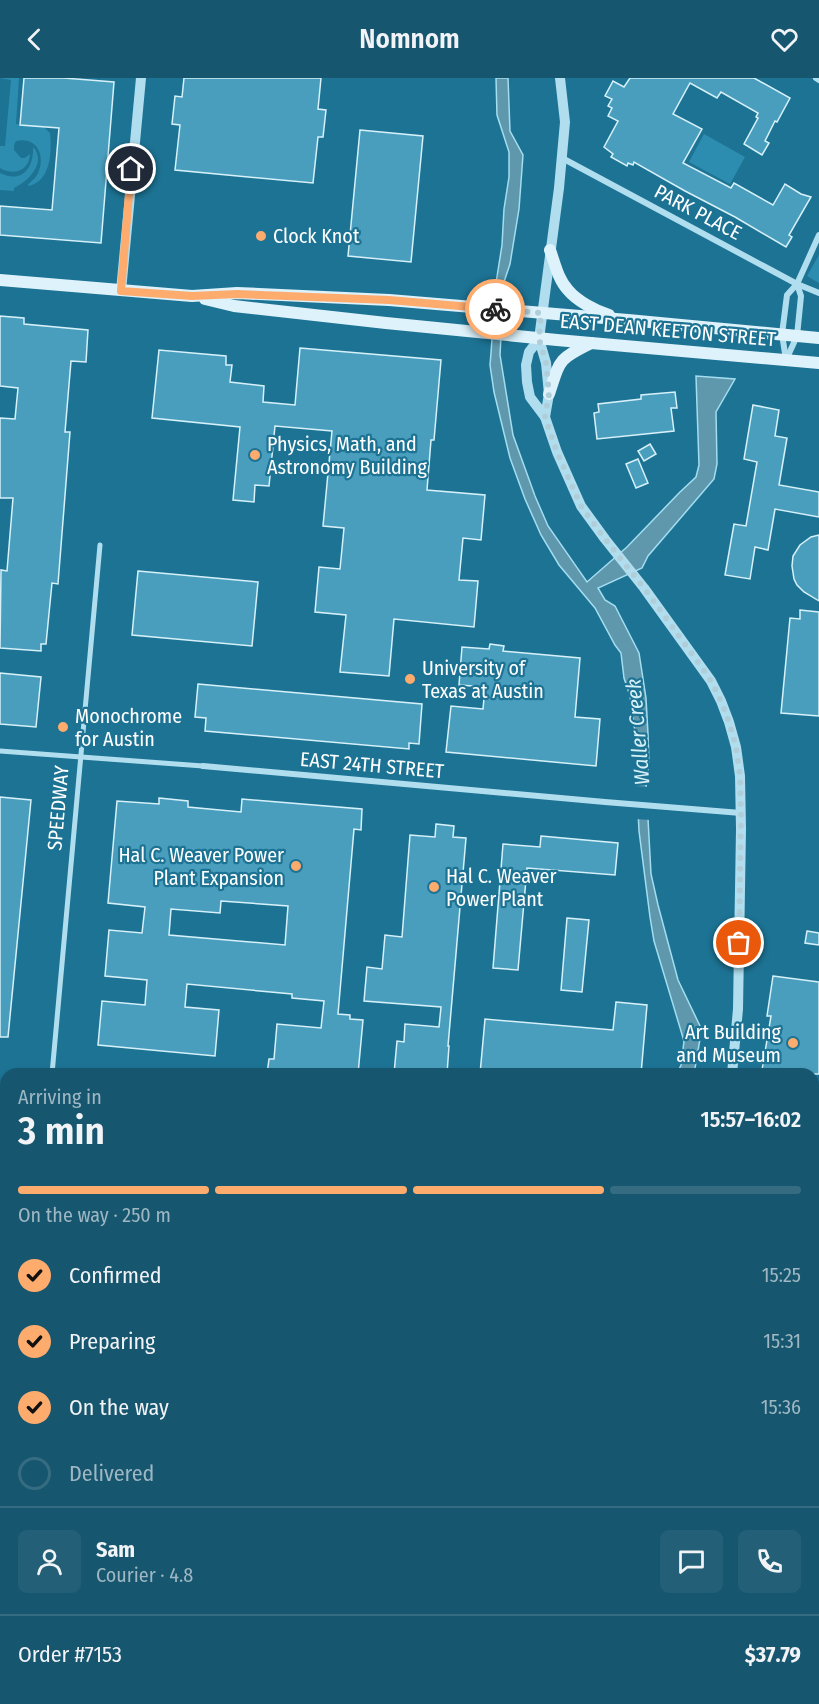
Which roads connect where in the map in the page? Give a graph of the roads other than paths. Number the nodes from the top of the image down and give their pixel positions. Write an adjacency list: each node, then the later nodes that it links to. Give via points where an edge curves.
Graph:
1 (141, 78): 8 (street)
2 (560, 78): 3 (street, via 565,122)
3 (562, 158): 5 (street); 7 (street, PARK PLACE)
4 (819, 235): 7 (street)
5 (550, 250): 11 (street); 12 (main road, via 568,291 603,313)
6 (0, 280): 8 (main road, EAST DEAN KEETON STREET)
7 (797, 284): 9 (street, PARK PLACE); 13 (street, via 788,295); 14 (street, via 801,296)
8 (121, 291): 10 (main road, EAST DEAN KEETON STREET)
9 (819, 293)
10 (192, 296): 11 (main road, EAST DEAN KEETON STREET, via 377,300); 16 (main road, EAST DEAN KEETON STREET, via 234,306)
11 (541, 313): 12 (main road, EAST DEAN KEETON STREET); 16 (street)
12 (628, 320): 13 (main road, EAST DEAN KEETON STREET)
13 (782, 334): 14 (main road, EAST DEAN KEETON STREET); 18 (street)
14 (797, 336): 15 (main road, EAST DEAN KEETON STREET); 18 (street)
15 (819, 338)
16 (539, 339): 17 (main road, EAST DEAN KEETON STREET); 20 (street); 21 (street, via 529,352 527,382 530,397)
17 (591, 343): 18 (main road, EAST DEAN KEETON STREET); 20 (main road, via 560,362)
18 (786, 360): 19 (main road, EAST DEAN KEETON STREET)
19 (819, 363)
20 (549, 394): 21 (street)
21 (545, 417): 26 (street, via 581,506 700,665 721,701 736,747)
22 (100, 545): 24 (street, SPEEDWAY)
23 (0, 751): 24 (street, EAST 24TH STREET)
24 (81, 758): 25 (street, EAST 24TH STREET); 27 (street, SPEEDWAY)
25 (203, 766): 26 (street, EAST 24TH STREET)
26 (741, 813): 28 (street, via 738,1009)
27 (53, 1068)
28 (733, 1068)

